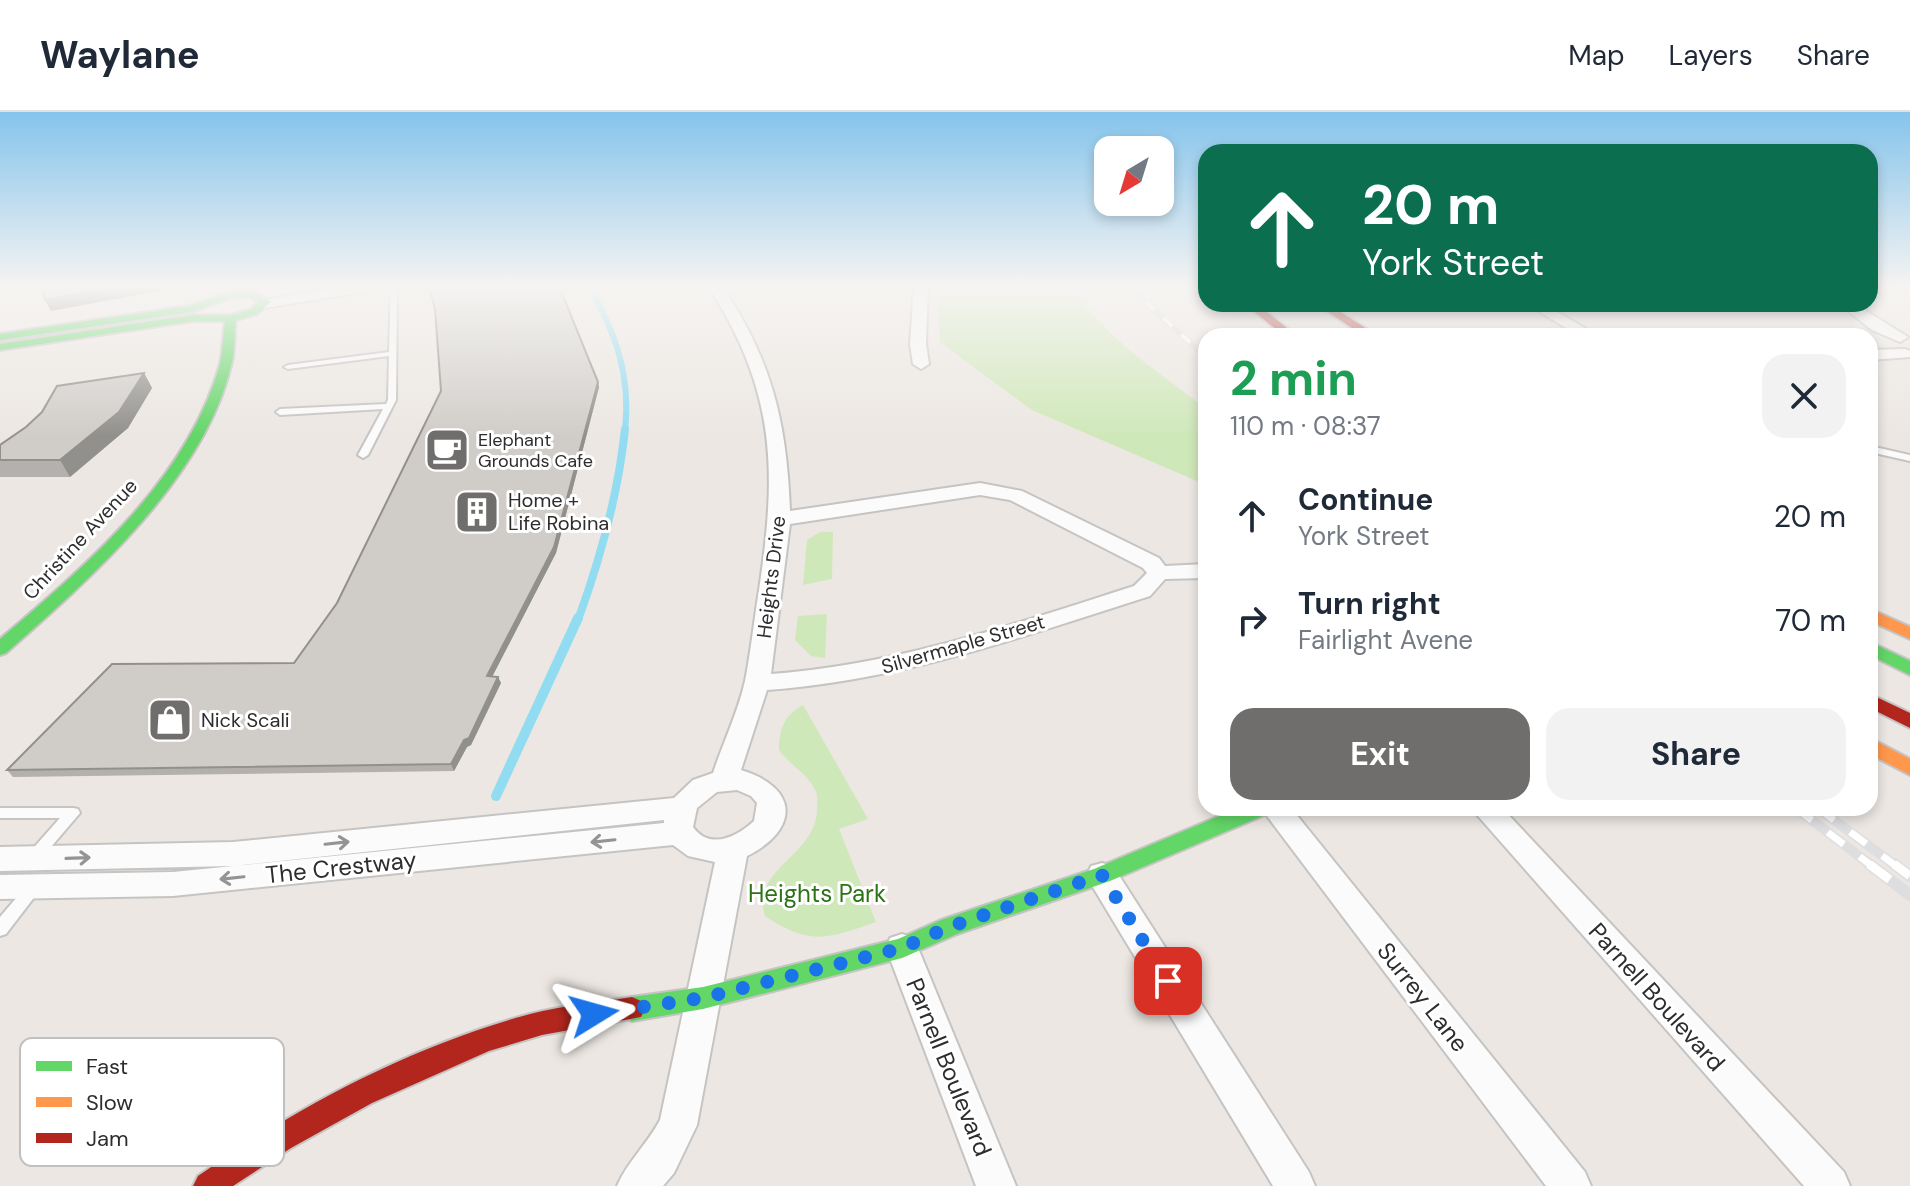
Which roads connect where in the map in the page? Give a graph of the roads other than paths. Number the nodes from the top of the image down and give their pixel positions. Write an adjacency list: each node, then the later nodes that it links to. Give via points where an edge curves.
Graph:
1 (61, 336): 7 (main road)
2 (228, 336): 23 (main road, Christine Avenue, via 214,396 172,470 96,560)
3 (392, 336): 8 (lane)
4 (746, 336): 18 (street, Heights Drive, via 778,439)
5 (918, 336): 11 (street)
6 (1905, 337): 10 (street, via 1890,342)
7 (0, 347)
8 (390, 354): 12 (lane); 13 (lane)
9 (1878, 355): 10 (street)
10 (1907, 355)
11 (921, 364)
12 (288, 367)
13 (388, 406): 14 (lane); 16 (lane)
14 (280, 412)
15 (1878, 451): 17 (lane)
16 (363, 455)
17 (1910, 458)
18 (780, 519): 20 (street, via 996,490 1151,563); 26 (street, Heights Drive)
19 (1198, 571): 20 (street)
20 (1159, 573): 26 (street, Silvermaple Street, via 1142,591 963,647 849,675)
21 (1878, 618): 22 (main road)
22 (1910, 634)
23 (0, 649)
24 (1878, 652): 25 (main road)
25 (1910, 669)
26 (757, 683): 31 (street, Heights Drive)
27 (1878, 704): 28 (main road)
28 (1910, 721)
29 (1878, 750): 30 (main road)
30 (1910, 768)
31 (724, 781): 36 (street, via 691,795); 37 (street, via 740,780 764,790 773,811 762,834)
32 (0, 813): 39 (lane, via 73,813)
33 (1240, 816): 40 (main road)
34 (1281, 816): 51 (street, Surrey Lane)
35 (1492, 816): 52 (street, Parnell Boulevard)
36 (680, 821): 37 (street, via 688,843 701,849); 39 (street, The Crestway, via 173,884)
37 (733, 849): 44 (street)
38 (0, 859): 39 (street, The Crestway)
39 (33, 874): 41 (street, The Crestway); 42 (lane)
40 (1102, 875): 43 (main road); 50 (street)
41 (0, 887)
42 (0, 929)
43 (902, 948): 44 (main road); 49 (street, Parnell Boulevard)
44 (703, 998): 45 (main road, via 532,1025 464,1048 373,1089); 48 (street, via 678,1125 660,1159)
45 (284, 1138)
46 (236, 1166): 47 (main road)
47 (208, 1186)
48 (637, 1186)
49 (996, 1186)
50 (1295, 1186)
51 (1571, 1186)
52 (1830, 1186)

